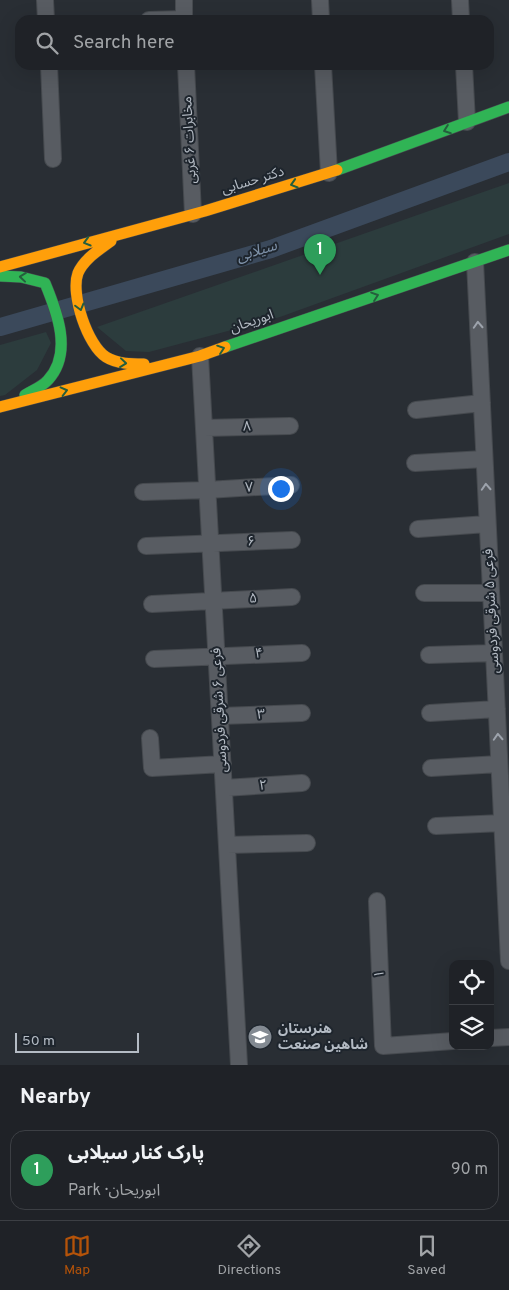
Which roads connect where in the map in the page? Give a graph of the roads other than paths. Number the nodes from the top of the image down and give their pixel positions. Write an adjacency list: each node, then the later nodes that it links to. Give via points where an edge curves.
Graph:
1 (45, 0): 5 (street)
2 (184, 0): 6 (street)
3 (320, 0): 7 (street)
4 (460, 0): 8 (street)
5 (46, 15)
6 (184, 15)
7 (321, 15)
8 (461, 15)
9 (48, 70): 15 (street)
10 (186, 70): 17 (street, مخابرات ۶ غربی)
11 (323, 70): 16 (street)
12 (464, 70): 14 (street)
13 (509, 107): 14 (main road, دکتر حسابی)
14 (467, 122): 16 (main road, دکتر حسابی, one-way to 16)
15 (53, 159)
16 (329, 173): 17 (main road, دکتر حسابی, one-way to 17)
17 (193, 214): 18 (main road, دکتر حسابی)
18 (127, 231): 21 (main road, دکتر حسابی, one-way to 21); 24 (main road, one-way to 24, via 85,260 77,273 75,287 91,341 102,355 115,363)
19 (509, 250): 20 (main road, ابوریحان)
20 (475, 262): 23 (main road, ابوریحان, one-way to 20); 25 (street, فرعی ۵ شرقی فردوسی, one-way to 20)
21 (0, 267)
22 (0, 276): 26 (main road, one-way to 22, via 48,380 57,367 62,341 45,283 21,276)
23 (200, 356): 24 (main road, ابوریحان); 29 (street, فرعی ۶ شرقی فردوسی)
24 (163, 366): 26 (main road, ابوریحان, one-way to 24)
25 (482, 403): 27 (street); 30 (street, فرعی ۵ شرقی فردوسی)
26 (6, 406)
27 (416, 410)
28 (290, 426): 29 (street, ۸)
29 (204, 428): 33 (street, فرعی ۶ شرقی فردوسی)
30 (484, 459): 31 (street); 35 (street, فرعی ۵ شرقی فردوسی, one-way to 30)
31 (415, 463)
32 (291, 485): 33 (street, ۷)
33 (207, 490): 34 (street); 38 (street, فرعی ۶ شرقی فردوسی)
34 (144, 492)
35 (487, 524): 36 (street); 41 (street, فرعی ۵ شرقی فردوسی)
36 (418, 529)
37 (292, 540): 38 (street, ۶)
38 (210, 544): 39 (street); 43 (street, فرعی ۶ شرقی فردوسی)
39 (146, 546)
40 (424, 592): 41 (street)
41 (491, 593): 46 (street, فرعی ۵ شرقی فردوسی)
42 (292, 597): 43 (street, ۵)
43 (214, 601): 44 (street); 48 (street, فرعی ۶ شرقی فردوسی)
44 (152, 604)
45 (302, 653): 48 (street, ۴)
46 (494, 653): 47 (street); 50 (street, فرعی ۵ شرقی فردوسی)
47 (429, 655)
48 (217, 656): 49 (street); 53 (street, فرعی ۶ شرقی فردوسی)
49 (154, 659)
50 (497, 709): 52 (street); 56 (street, فرعی ۵ شرقی فردوسی, one-way to 50)
51 (302, 713): 53 (street, ۳)
52 (430, 713)
53 (220, 716): 55 (street, فرعی ۶ شرقی فردوسی)
54 (150, 738): 55 (street, via 152,768)
55 (223, 764): 59 (street, فرعی ۶ شرقی فردوسی)
56 (499, 764): 57 (street); 60 (street, فرعی ۵ شرقی فردوسی)
57 (431, 768)
58 (302, 783): 59 (street, ۲)
59 (224, 788): 63 (street, فرعی ۶ شرقی فردوسی)
60 (502, 823): 61 (street); 65 (street, فرعی ۵ شرقی فردوسی)
61 (436, 826)
62 (307, 844): 63 (street)
63 (227, 845): 69 (street, فرعی ۶ شرقی فردوسی)
64 (377, 901): 68 (street, ۱, via 383,1046)
65 (509, 960)
66 (509, 1037): 67 (street)
67 (494, 1038)
68 (449, 1041)
69 (239, 1065)

